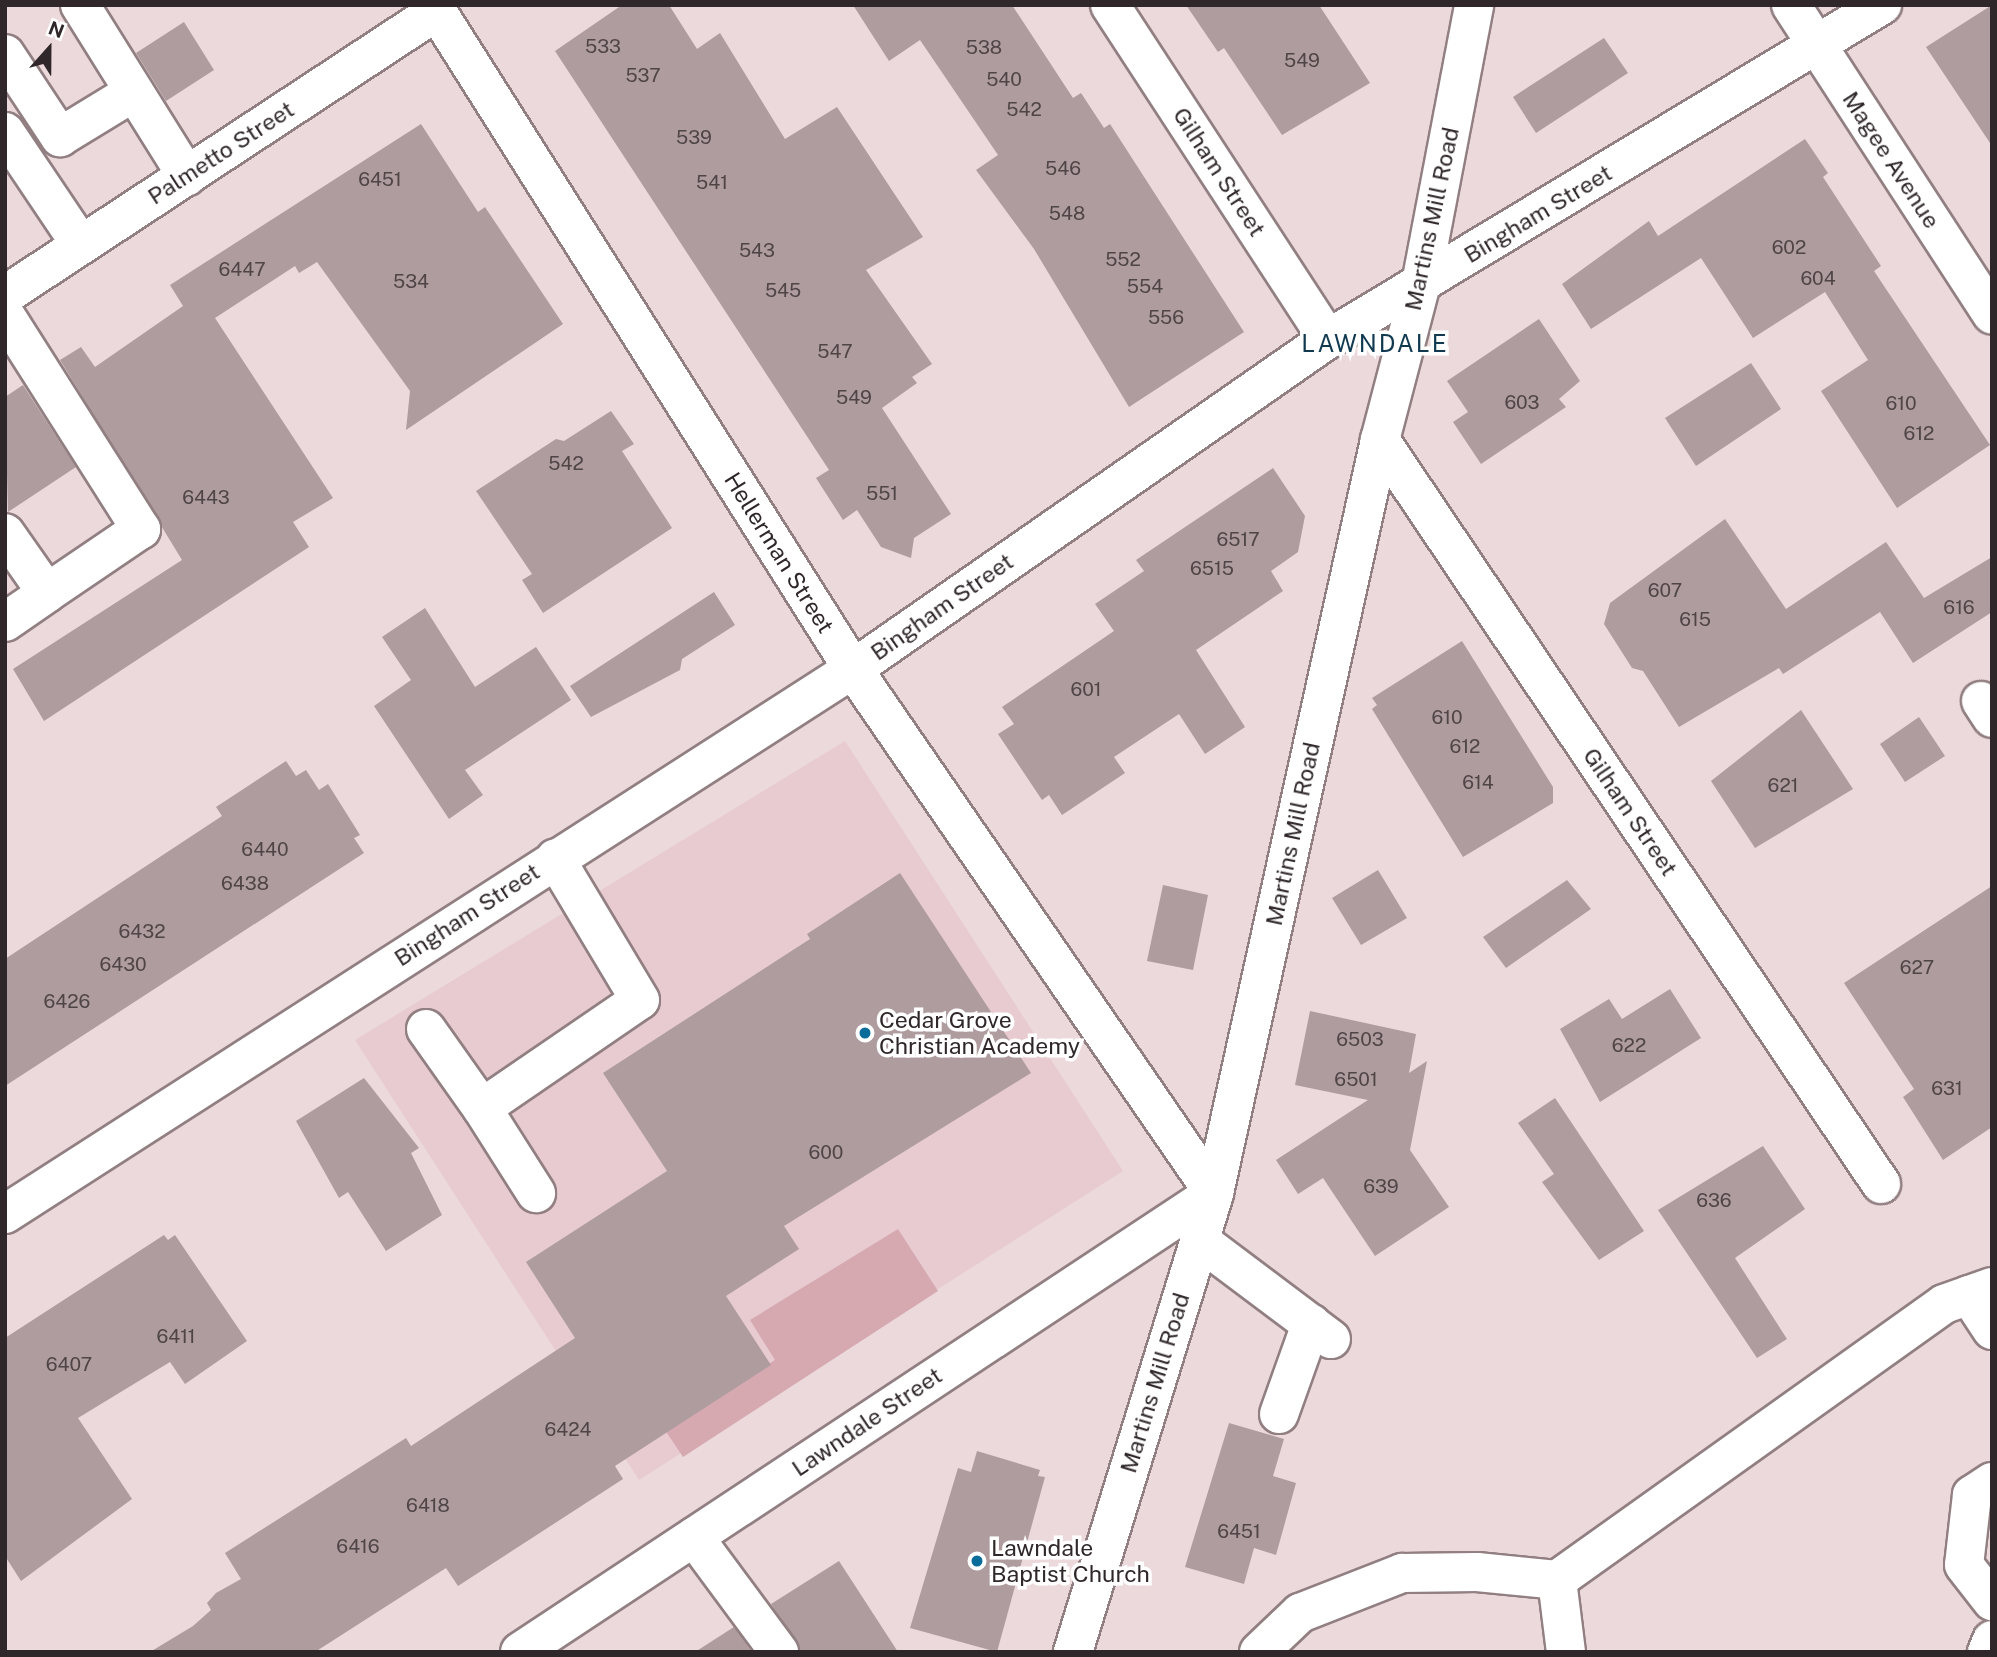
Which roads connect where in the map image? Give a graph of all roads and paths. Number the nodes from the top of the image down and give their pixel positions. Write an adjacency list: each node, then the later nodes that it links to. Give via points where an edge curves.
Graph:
1 (80, 5): 9 (street)
2 (1110, 5): 17 (street, Gilham Street)
3 (1474, 5): 13 (street, Martins Mill Road)
4 (1791, 5): 7 (street, Magee Avenue)
5 (1882, 5): 7 (street, Bingham Street)
6 (435, 8): 11 (street, Palmetto Street); 22 (street, Hellerman Street)
7 (1819, 47): 13 (street, Bingham Street); 15 (street, Magee Avenue)
8 (5, 54): 9 (street, via 60,137)
9 (132, 93): 11 (street)
10 (5, 132): 12 (street)
11 (187, 176): 12 (street, Palmetto Street)
12 (82, 245): 14 (street, Palmetto Street)
13 (1421, 284): 17 (street, Bingham Street); 18 (street, Martins Mill Road)
14 (5, 295)
15 (1992, 314)
16 (5, 315): 20 (street, via 141,529)
17 (1328, 339): 22 (street, Bingham Street)
18 (1380, 440): 26 (street, Gilham Street); 28 (street, Martins Mill Road)
19 (5, 533): 20 (street)
20 (47, 593): 21 (street)
21 (5, 622)
22 (853, 669): 23 (street, Bingham Street); 28 (street, Hellerman Street)
23 (555, 858): 25 (street, via 640,1000); 29 (street, Bingham Street)
24 (426, 1029): 25 (street)
25 (482, 1108): 27 (street)
26 (1881, 1184)
27 (537, 1193)
28 (1214, 1193): 30 (street, Martins Mill Road); 35 (street, Lawndale Street)
29 (5, 1214)
30 (1199, 1240): 33 (street, via 1321,1331); 41 (street, Martins Mill Road)
31 (1980, 1291): 32 (street); 36 (street, via 1944,1304)
32 (1992, 1330)
33 (1279, 1414)
34 (1992, 1482): 37 (street, via 1972,1495 1964,1565)
35 (694, 1537): 39 (street, Lawndale Street); 40 (street)
36 (1558, 1580): 42 (street, via 1477,1572 1402,1573 1300,1613); 43 (street)
37 (1992, 1601)
38 (1992, 1640): 44 (street)
39 (520, 1652)
40 (779, 1652)
41 (1073, 1652)
42 (1259, 1652)
43 (1566, 1652)
44 (1987, 1652)

